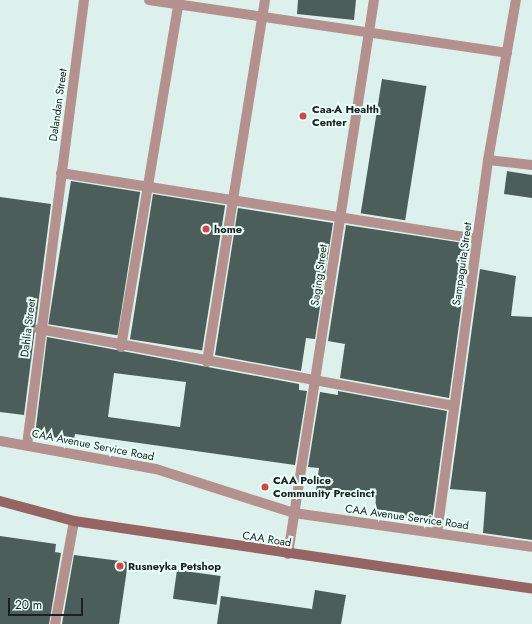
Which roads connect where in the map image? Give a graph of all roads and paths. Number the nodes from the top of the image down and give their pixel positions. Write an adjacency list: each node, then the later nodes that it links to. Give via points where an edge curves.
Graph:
1 (84, 0): 12 (street, Dalandan Street)
2 (149, 0): 6 (street)
3 (264, 0): 7 (street)
4 (374, 0): 8 (street, Saging Street)
5 (516, 0): 9 (street, Sampaguita Street)
6 (179, 2): 7 (street); 13 (street)
7 (262, 15): 8 (street); 14 (street)
8 (370, 32): 9 (street); 16 (street, Saging Street)
9 (506, 53): 10 (street, Sampaguita Street)
10 (488, 160): 11 (street); 17 (street, Sampaguita Street)
11 (532, 165)
12 (61, 173): 13 (street); 15 (street, Dalandan Street)
13 (147, 188): 14 (street); 19 (street)
14 (232, 199): 16 (street); 20 (street)
15 (55, 214): 18 (street, Dahlia Street)
16 (340, 217): 17 (street); 21 (street, Saging Street)
17 (478, 239): 22 (street, Sampaguita Street)
18 (39, 329): 19 (street); 24 (street, Dahlia Street)
19 (122, 347): 20 (street)
20 (207, 362): 21 (street)
21 (316, 381): 22 (street); 26 (street, Saging Street)
22 (454, 406): 28 (street, Sampaguita Street)
23 (0, 440): 24 (street, CAA Avenue Service Road)
24 (26, 445): 26 (street, CAA Avenue Service Road, via 156,469)
25 (0, 501): 27 (main road, CAA Road)
26 (294, 513): 28 (street, CAA Avenue Service Road); 30 (street, Saging Street)
27 (74, 521): 30 (main road, CAA Road); 32 (street)
28 (437, 533): 29 (street, CAA Avenue Service Road)
29 (532, 546)
30 (288, 554): 31 (main road, CAA Road)
31 (532, 589)
32 (55, 624)

